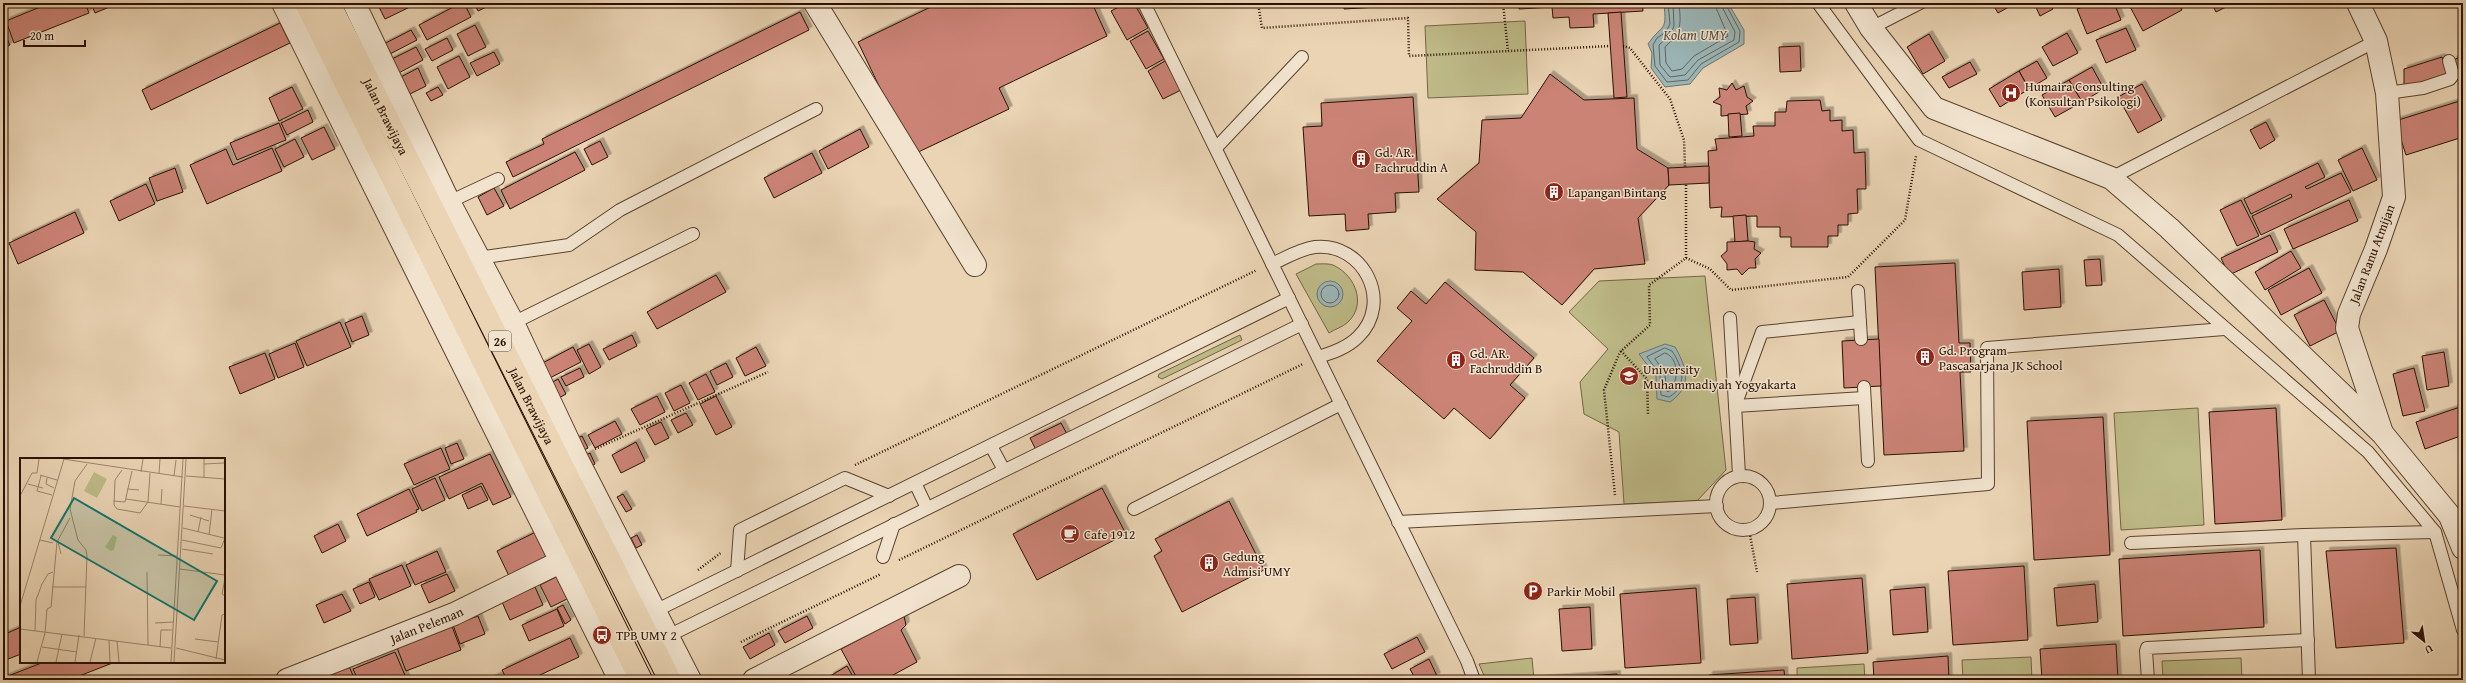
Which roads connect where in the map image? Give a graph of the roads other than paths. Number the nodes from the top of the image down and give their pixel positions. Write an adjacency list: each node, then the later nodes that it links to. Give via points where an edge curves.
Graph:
1 (283, 3): 55 (street)
2 (306, 3): 64 (highway, Jalan Brawijaya / 26)
3 (329, 3): 65 (highway, Jalan Brawijaya / 26)
4 (354, 3): 21 (street)
5 (815, 3): 25 (street)
6 (1144, 3): 18 (lane)
7 (1818, 3): 32 (lane, via 1919,140 2116,235)
8 (1856, 3): 12 (street)
9 (1920, 3): 12 (lane)
10 (2358, 3): 13 (street, Jalan Ranu Atmijan)
11 (2371, 3): 13 (street)
12 (1871, 28): 19 (street, via 1934,108)
13 (2376, 41): 16 (street, Jalan Ranu Atmijan); 19 (lane)
14 (1302, 57): 18 (lane)
15 (2449, 60): 16 (lane, via 2453,75 2450,79 2423,88)
16 (2387, 93): 37 (street, Jalan Ranu Atmijan, via 2394,198 2349,314 2347,328)
17 (816, 109): 23 (lane, via 620,210 569,244)
18 (1216, 148): 24 (lane)
19 (2111, 178): 37 (street, via 2169,228)
20 (498, 179): 21 (lane)
21 (449, 202): 23 (street)
22 (693, 234): 30 (lane)
23 (478, 258): 30 (street)
24 (1272, 264): 27 (lane); 34 (lane, via 1300,251 1314,247 1329,247 1343,251 1356,259 1368,276 1374,297 1373,312 1367,325 1358,337 1346,345)
25 (975, 265)
26 (1858, 292): 29 (lane)
27 (1289, 298): 31 (lane); 38 (lane)
28 (1730, 318): 36 (lane)
29 (1860, 322): 33 (lane); 36 (lane, via 1762,332)
30 (513, 323): 58 (street, via 576,457)
31 (1302, 324): 34 (lane); 40 (lane)
32 (2224, 328): 44 (lane, via 1987,348 1988,484); 50 (lane)
33 (1861, 340)
34 (1318, 357): 35 (lane)
35 (1341, 404): 47 (lane); 48 (lane)
36 (1735, 406): 39 (lane, via 1864,392); 41 (lane)
37 (2382, 433): 50 (street)
38 (991, 446): 40 (lane); 42 (lane)
39 (1868, 461)
40 (1004, 470): 46 (lane)
41 (1738, 476): 44 (lane, via 1754,477 1767,487); 45 (lane, via 1728,480 1721,487 1717,496)
42 (915, 483): 43 (lane); 46 (lane)
43 (888, 496): 56 (lane); 56 (lane, via 846,478 831,484 738,531)
44 (1771, 503): 45 (lane, via 1764,520 1749,530 1731,528 1718,515)
45 (1717, 506): 48 (lane)
46 (927, 508): 49 (lane)
47 (1134, 509)
48 (1398, 522): 68 (lane)
49 (894, 524): 54 (lane); 60 (lane)
50 (2450, 524): 51 (lane); 53 (street); 59 (lane)
51 (2304, 535): 52 (lane); 61 (lane)
52 (2130, 543)
53 (2463, 548)
54 (883, 557)
55 (562, 561): 62 (street, Jalan Peleman, via 454,614); 63 (street)
56 (737, 571): 58 (lane)
57 (959, 576): 67 (street)
58 (656, 612): 60 (street)
59 (2463, 630)
60 (668, 636): 66 (street)
61 (2308, 640): 69 (lane, via 2147,648); 70 (lane)
62 (287, 680)
63 (620, 680)
64 (641, 680)
65 (670, 680)
66 (690, 680)
67 (754, 680)
68 (1474, 680)
69 (2148, 680)
70 (2309, 680)

